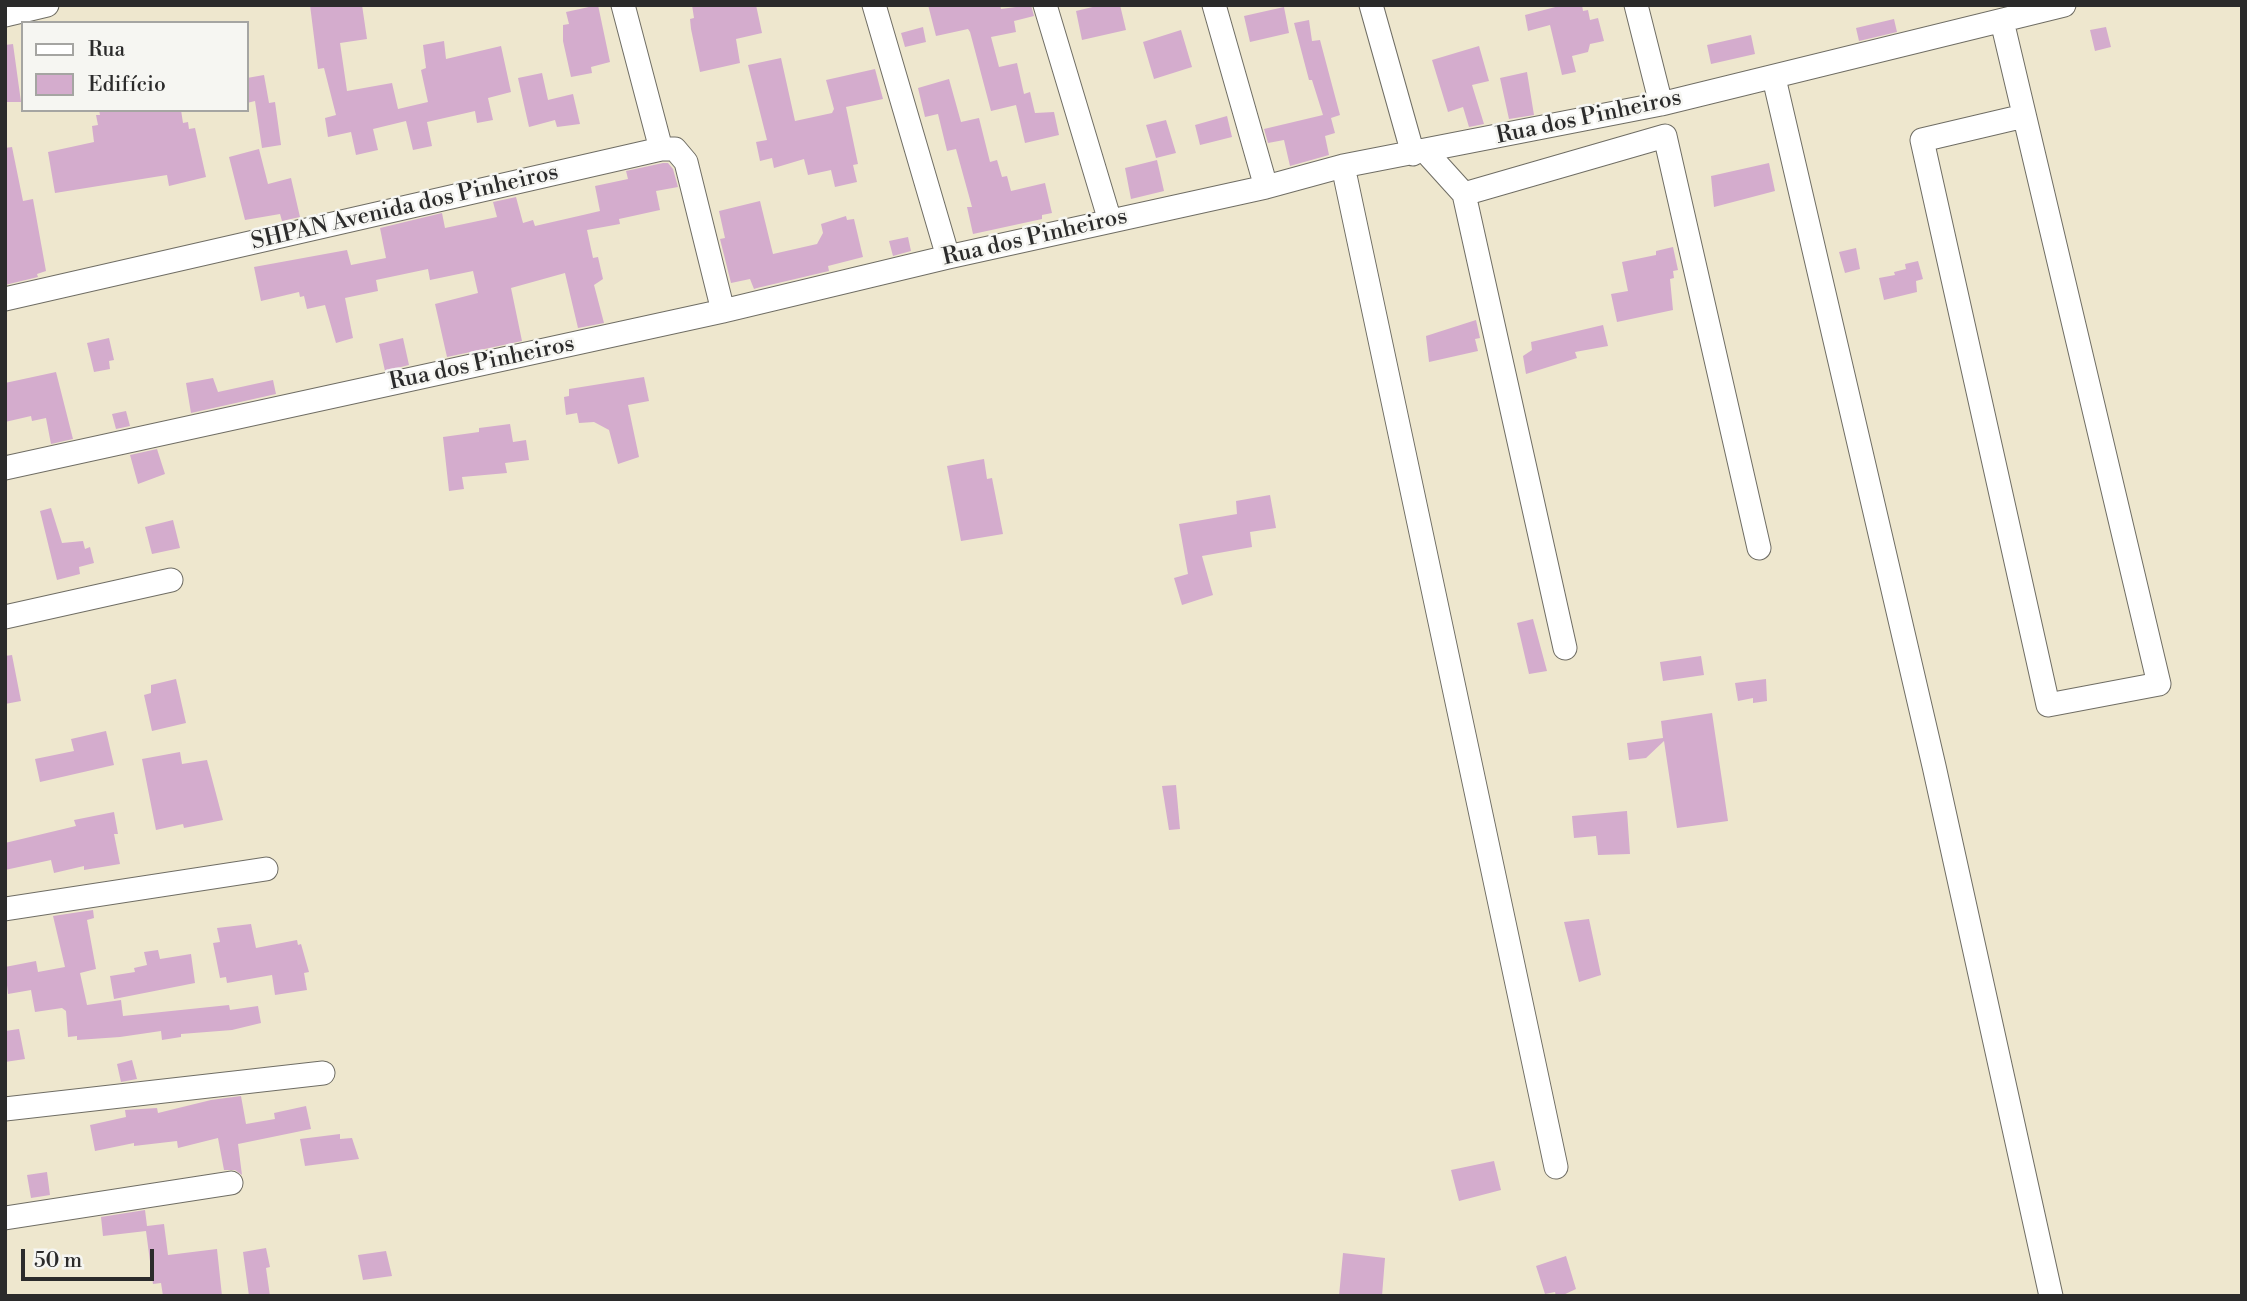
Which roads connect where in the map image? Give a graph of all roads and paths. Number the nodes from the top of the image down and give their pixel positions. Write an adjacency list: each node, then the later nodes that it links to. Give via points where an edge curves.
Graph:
1 (47, 5): 9 (street)
2 (623, 5): 14 (street)
3 (874, 5): 20 (street)
4 (1045, 5): 19 (street)
5 (1214, 5): 17 (street)
6 (1371, 5): 15 (street)
7 (1636, 5): 12 (street)
8 (2064, 5): 10 (street, Rua dos Pinheiros)
9 (5, 15)
10 (2002, 21): 11 (street, Rua dos Pinheiros); 13 (street)
11 (1774, 78): 12 (street, Rua dos Pinheiros); 35 (street)
12 (1661, 104): 15 (street, Rua dos Pinheiros)
13 (2024, 116): 13 (street, via 2159,684 2048,705 1922,140)
14 (661, 149): 21 (street, SHPAN Avenida dos Pinheiros); 22 (street, via 675,149 686,162)
15 (1419, 153): 16 (street, Rua dos Pinheiros); 18 (street)
16 (1343, 166): 17 (street, Rua dos Pinheiros); 32 (street)
17 (1266, 187): 19 (street, Rua dos Pinheiros)
18 (1464, 194): 24 (street, via 1665,136); 27 (street)
19 (1110, 221): 20 (street, Rua dos Pinheiros)
20 (948, 257): 22 (street, Rua dos Pinheiros)
21 (5, 299)
22 (723, 311): 23 (street, Rua dos Pinheiros)
23 (5, 468)
24 (1759, 548)
25 (171, 580): 26 (street)
26 (5, 617)
27 (1565, 648)
28 (266, 869): 29 (street)
29 (5, 909)
30 (323, 1073): 31 (street)
31 (5, 1109)
32 (1556, 1167)
33 (231, 1182): 34 (street)
34 (5, 1218)
35 (2051, 1296)

